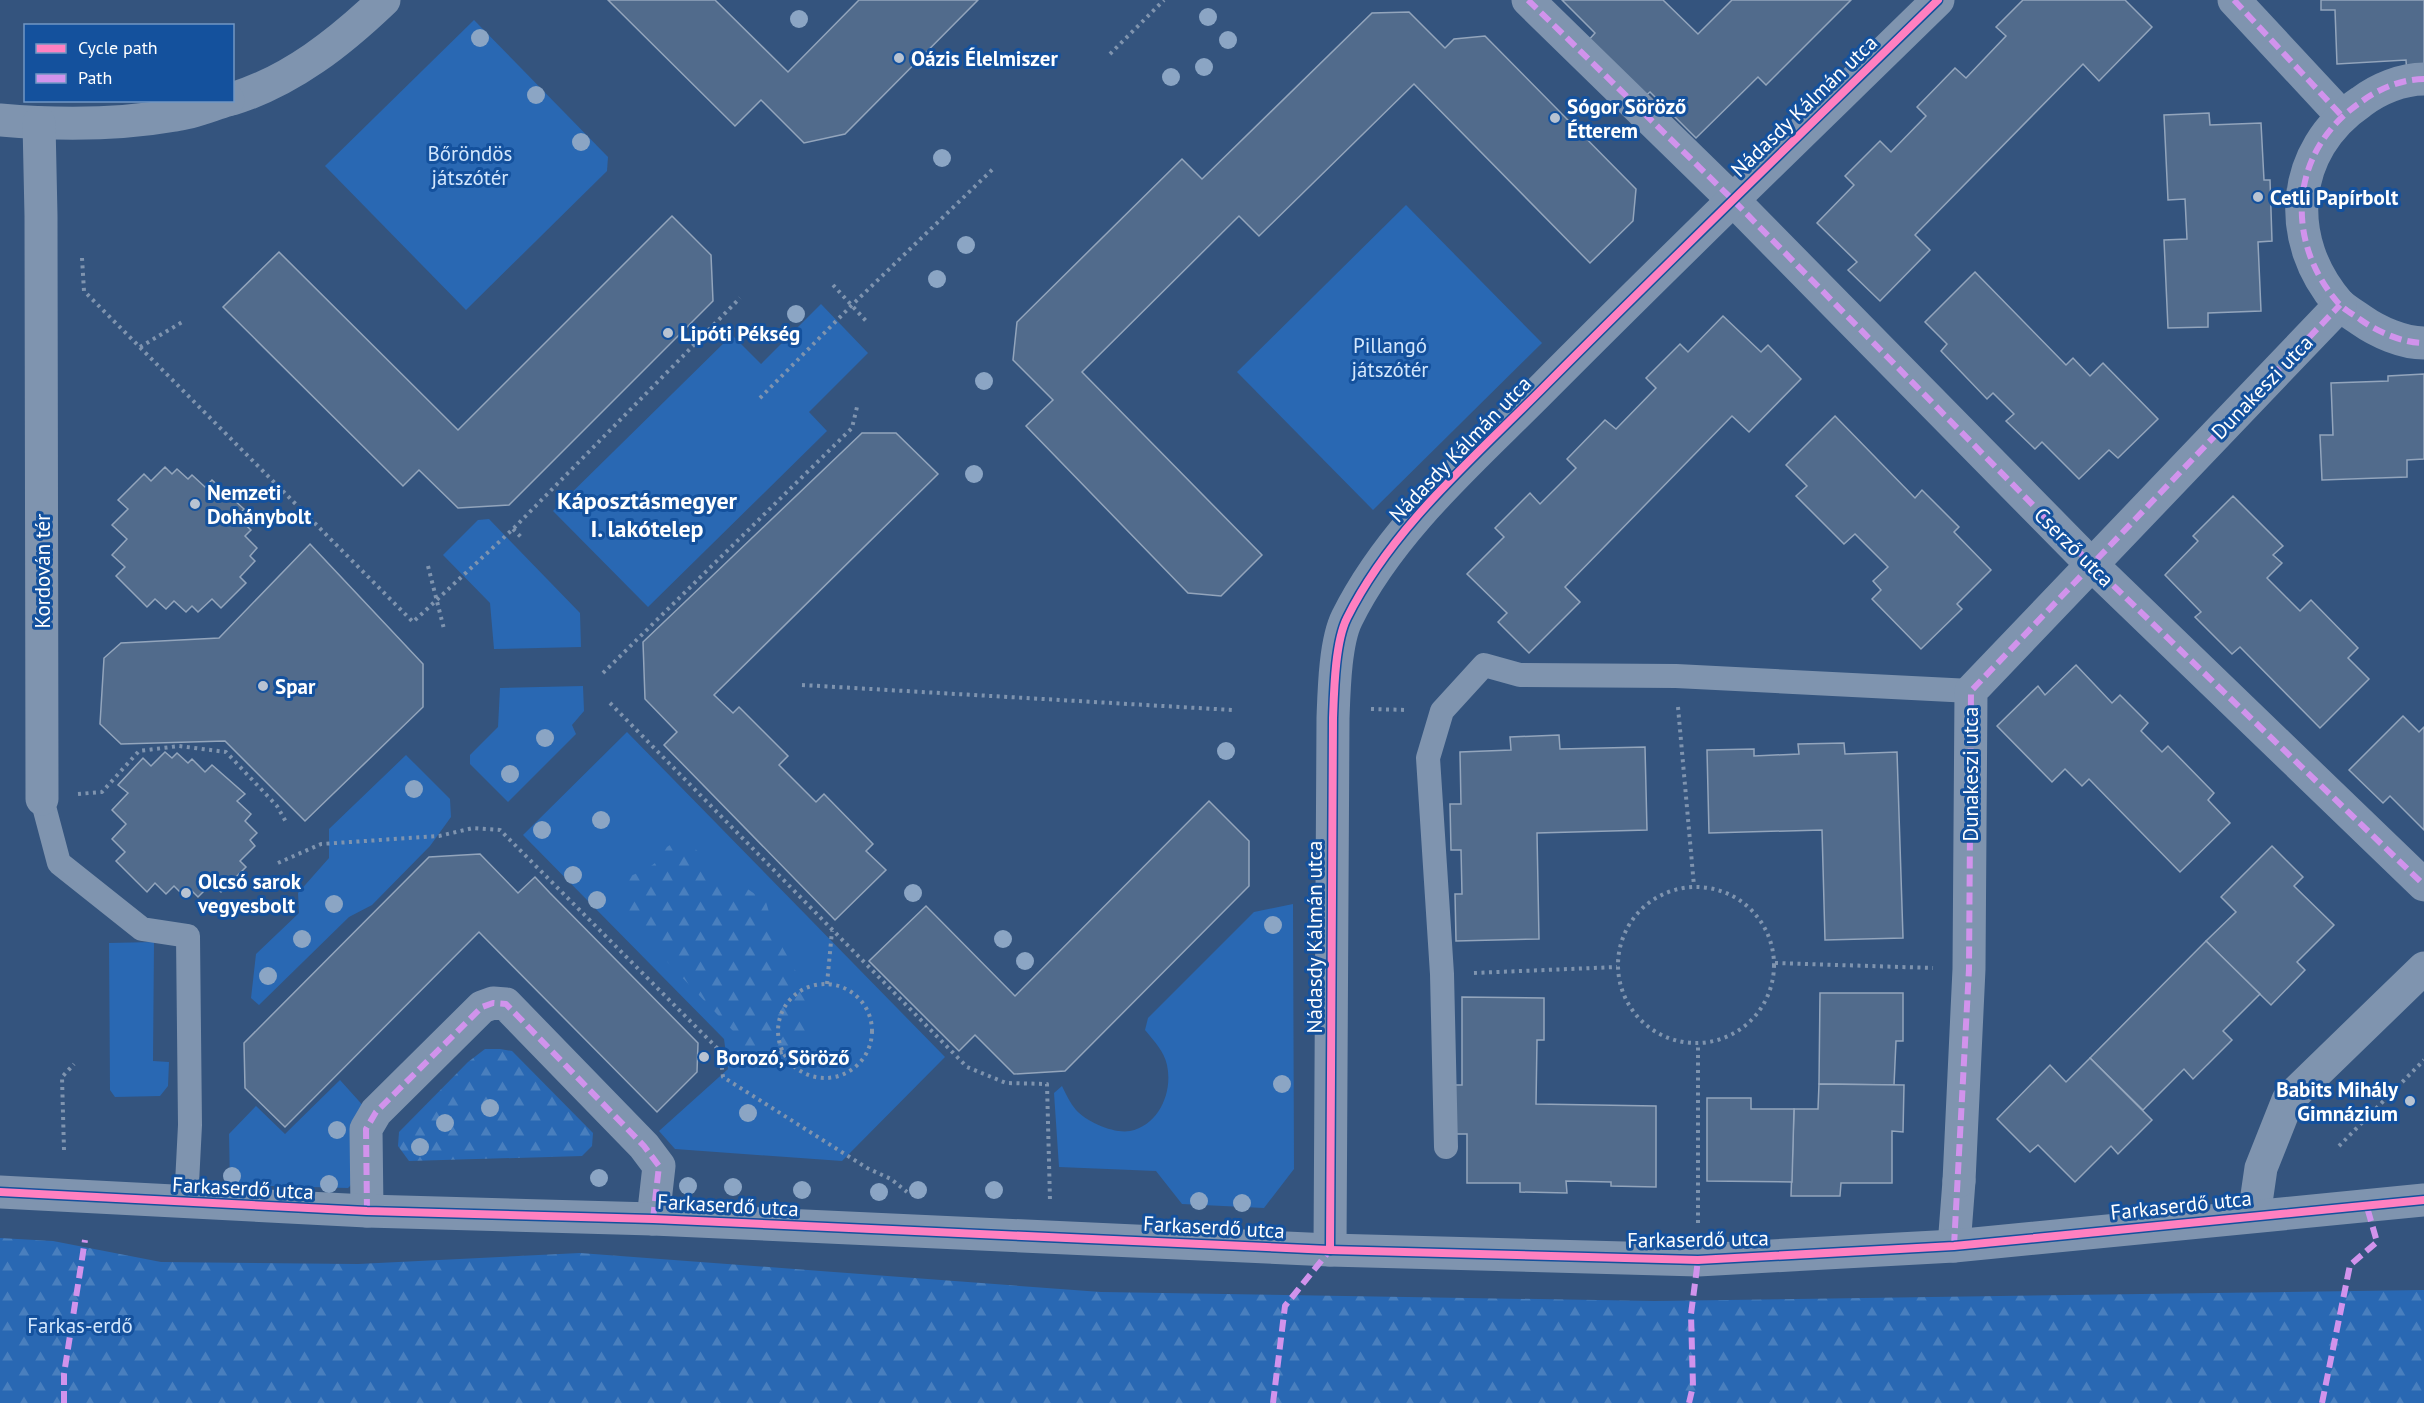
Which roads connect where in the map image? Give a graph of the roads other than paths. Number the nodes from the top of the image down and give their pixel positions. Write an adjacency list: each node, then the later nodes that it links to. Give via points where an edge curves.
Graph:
1 (384, 0): 6 (street, via 328,49 282,80)
2 (1528, 0): 11 (street, Cserző utca)
3 (1938, 0): 11 (street, Nádasdy Kálmán utca)
4 (2234, 0): 8 (street)
5 (2424, 79): 8 (street, via 2376,91)
6 (234, 98)
7 (223, 102): 10 (street, via 176,115 99,123)
8 (2341, 115): 12 (street, via 2316,148 2302,189 2302,231 2315,271)
9 (0, 120): 10 (street)
10 (39, 123): 16 (street, Kordován tér)
11 (1732, 200): 14 (street, Cserző utca); 27 (street, Nádasdy Kálmán utca, via 1405,531 1345,620 1334,674)
12 (2340, 305): 13 (street, via 2375,330); 14 (street, Dunakeszi utca)
13 (2424, 343)
14 (2092, 565): 15 (street, Dunakeszi utca); 17 (street, Cserző utca)
15 (1971, 691): 19 (lane, via 1676,676 1520,675 1484,665 1442,711 1428,758 1442,974); 26 (street, Dunakeszi utca, via 1969,969)
16 (42, 799): 22 (lane, Kordován tér, via 59,863 142,929 188,936 190,1125)
17 (2424, 885)
18 (2424, 968): 24 (street, via 2288,1101 2261,1168)
19 (1446, 1147)
20 (0, 1192): 22 (street, Farkaserdő utca)
21 (2424, 1200): 24 (street, Farkaserdő utca)
22 (186, 1203): 23 (street, Farkaserdő utca)
23 (367, 1211): 25 (street, Farkaserdő utca); 25 (street, via 366,1129 376,1112 482,1006 493,1003 506,1004 659,1166)
24 (2254, 1216): 26 (street, Farkaserdő utca)
25 (653, 1219): 27 (street, Farkaserdő utca)
26 (1954, 1246): 27 (street, Farkaserdő utca, via 1698,1260)
27 (1330, 1250)

